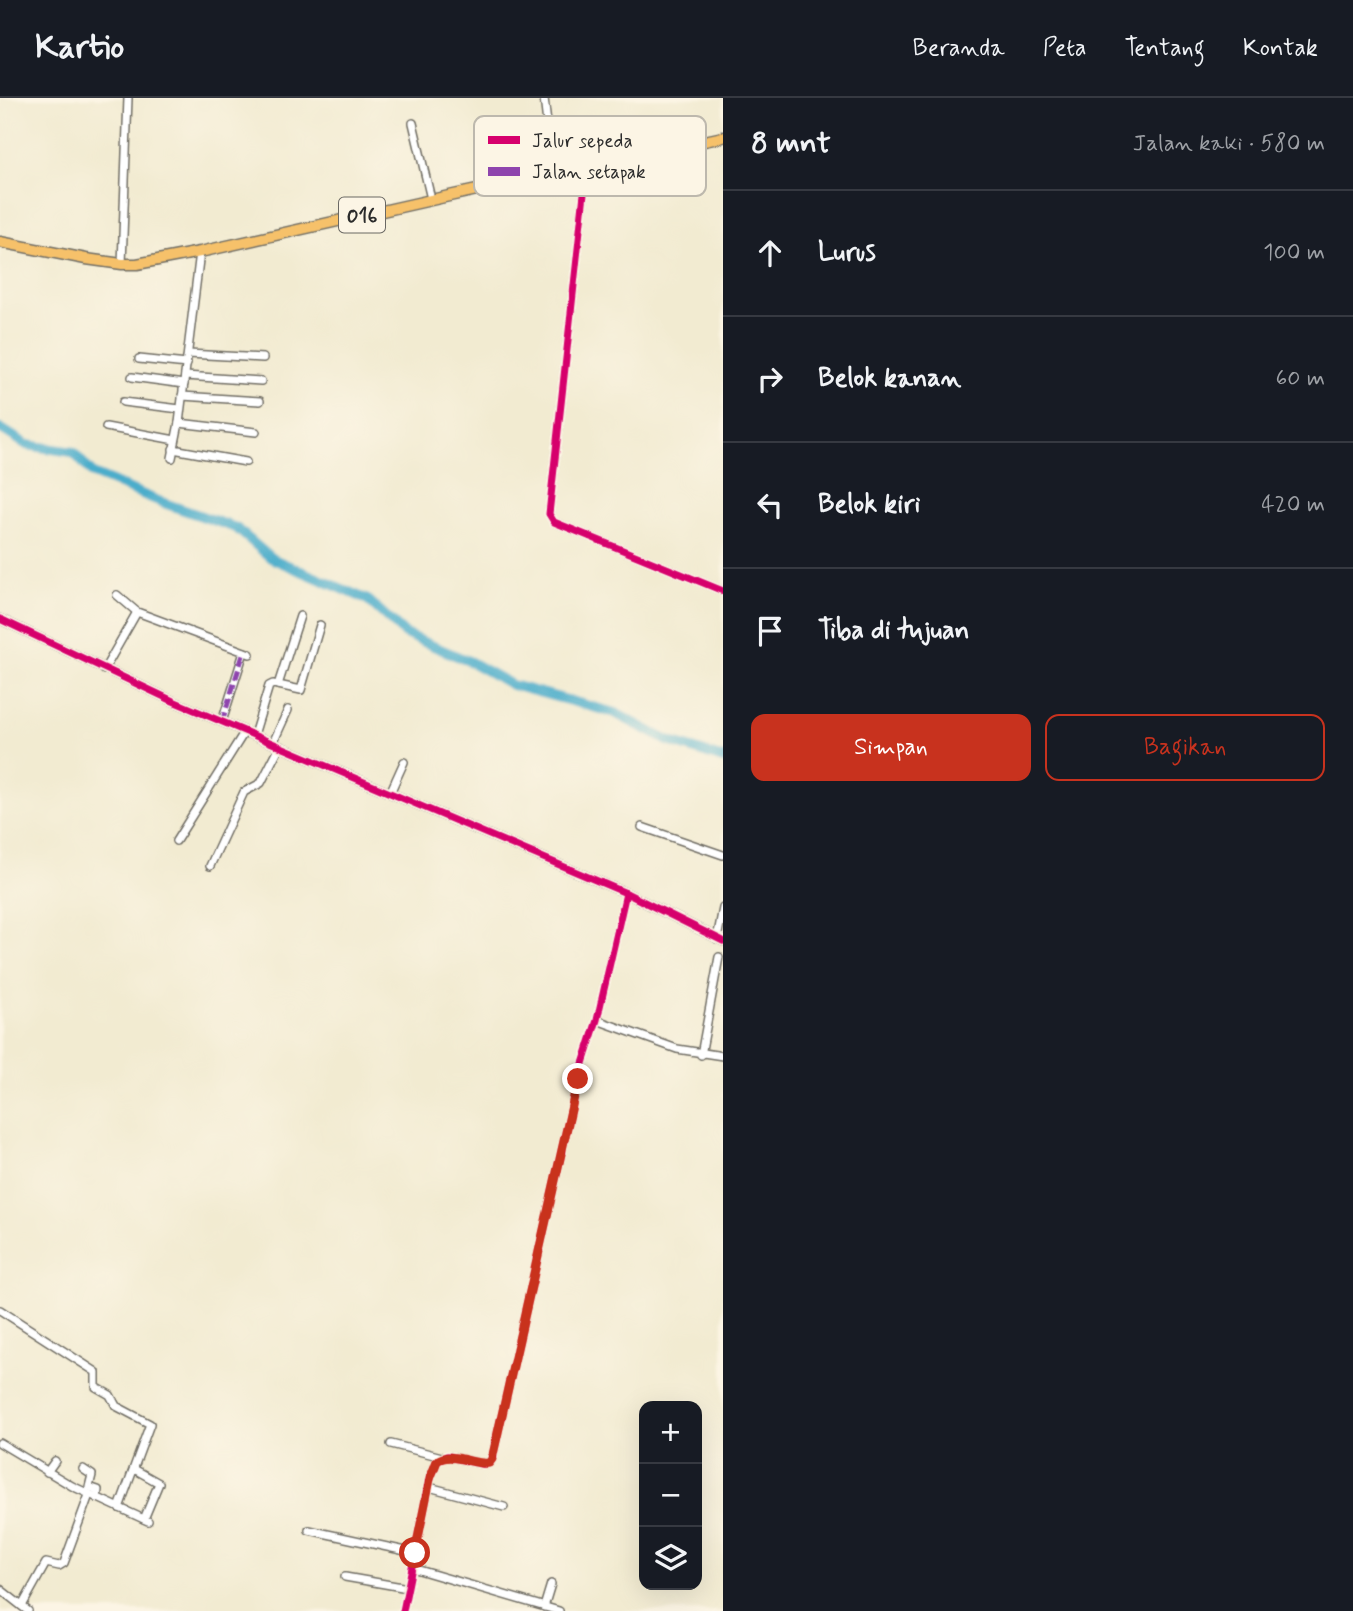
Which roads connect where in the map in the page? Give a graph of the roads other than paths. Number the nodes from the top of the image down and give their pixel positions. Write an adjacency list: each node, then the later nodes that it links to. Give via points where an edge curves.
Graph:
1 (128, 98): 10 (street)
2 (544, 98): 3 (street)
3 (546, 116)
4 (413, 123): 7 (street)
5 (474, 191): 7 (main road, 016)
6 (584, 196): 28 (street, via 549,514 554,522)
7 (431, 200): 9 (main road, 016)
8 (0, 242): 10 (main road, 016)
9 (200, 252): 10 (main road, 016); 11 (street)
10 (122, 264)
11 (188, 355): 12 (street); 14 (street)
12 (263, 358)
13 (139, 359): 14 (street)
14 (187, 364): 16 (street)
15 (131, 377): 16 (street)
16 (184, 380): 17 (street); 18 (street)
17 (261, 381)
18 (182, 396): 19 (street); 21 (street)
19 (260, 401)
20 (123, 402): 21 (street)
21 (180, 409): 22 (street)
22 (178, 424): 24 (street); 25 (street)
23 (106, 426): 25 (street)
24 (257, 432)
25 (174, 445): 26 (street); 27 (street)
26 (172, 458)
27 (246, 462)
28 (723, 591)
29 (117, 595): 30 (street)
30 (136, 612): 34 (street); 37 (street, via 247,653)
31 (300, 616): 35 (street)
32 (0, 619): 34 (street)
33 (320, 625): 35 (street, via 301,690)
34 (103, 670): 37 (street)
35 (278, 685): 38 (street, via 270,687)
36 (288, 710): 39 (street)
37 (222, 722): 38 (street)
38 (249, 733): 39 (street); 43 (street)
39 (277, 745): 41 (street); 45 (street, via 261,783 244,792)
40 (404, 762): 41 (street)
41 (390, 793): 46 (street)
42 (642, 827): 44 (street)
43 (176, 841)
44 (723, 855)
45 (210, 866)
46 (626, 893): 48 (street); 50 (street)
47 (723, 908): 48 (street)
48 (720, 940)
49 (719, 957): 51 (street)
50 (597, 1020): 51 (street); 56 (street, via 578,1079 492,1459 486,1464)
51 (701, 1055): 52 (street)
52 (723, 1056)
53 (0, 1310): 59 (street, via 96,1372 96,1387 110,1395 116,1406 149,1423)
54 (0, 1443): 60 (street)
55 (391, 1444): 56 (street)
56 (442, 1457): 61 (street)
57 (55, 1461): 60 (street)
58 (83, 1469): 62 (street, via 92,1475 89,1487 99,1490)
59 (134, 1469): 64 (street); 64 (street, via 159,1483 146,1520)
60 (47, 1472): 62 (street)
61 (429, 1487): 63 (street); 66 (street)
62 (93, 1497): 64 (street); 73 (street, via 64,1563 46,1563)
63 (504, 1507)
64 (119, 1508)
65 (309, 1530): 66 (street)
66 (415, 1553): 67 (street)
67 (412, 1568): 70 (street); 72 (street)
68 (345, 1577): 70 (street)
69 (551, 1584): 72 (street)
70 (408, 1588): 74 (street)
71 (0, 1589): 73 (street)
72 (544, 1607): 75 (street)
73 (25, 1608)
74 (403, 1611)
75 (559, 1611)

